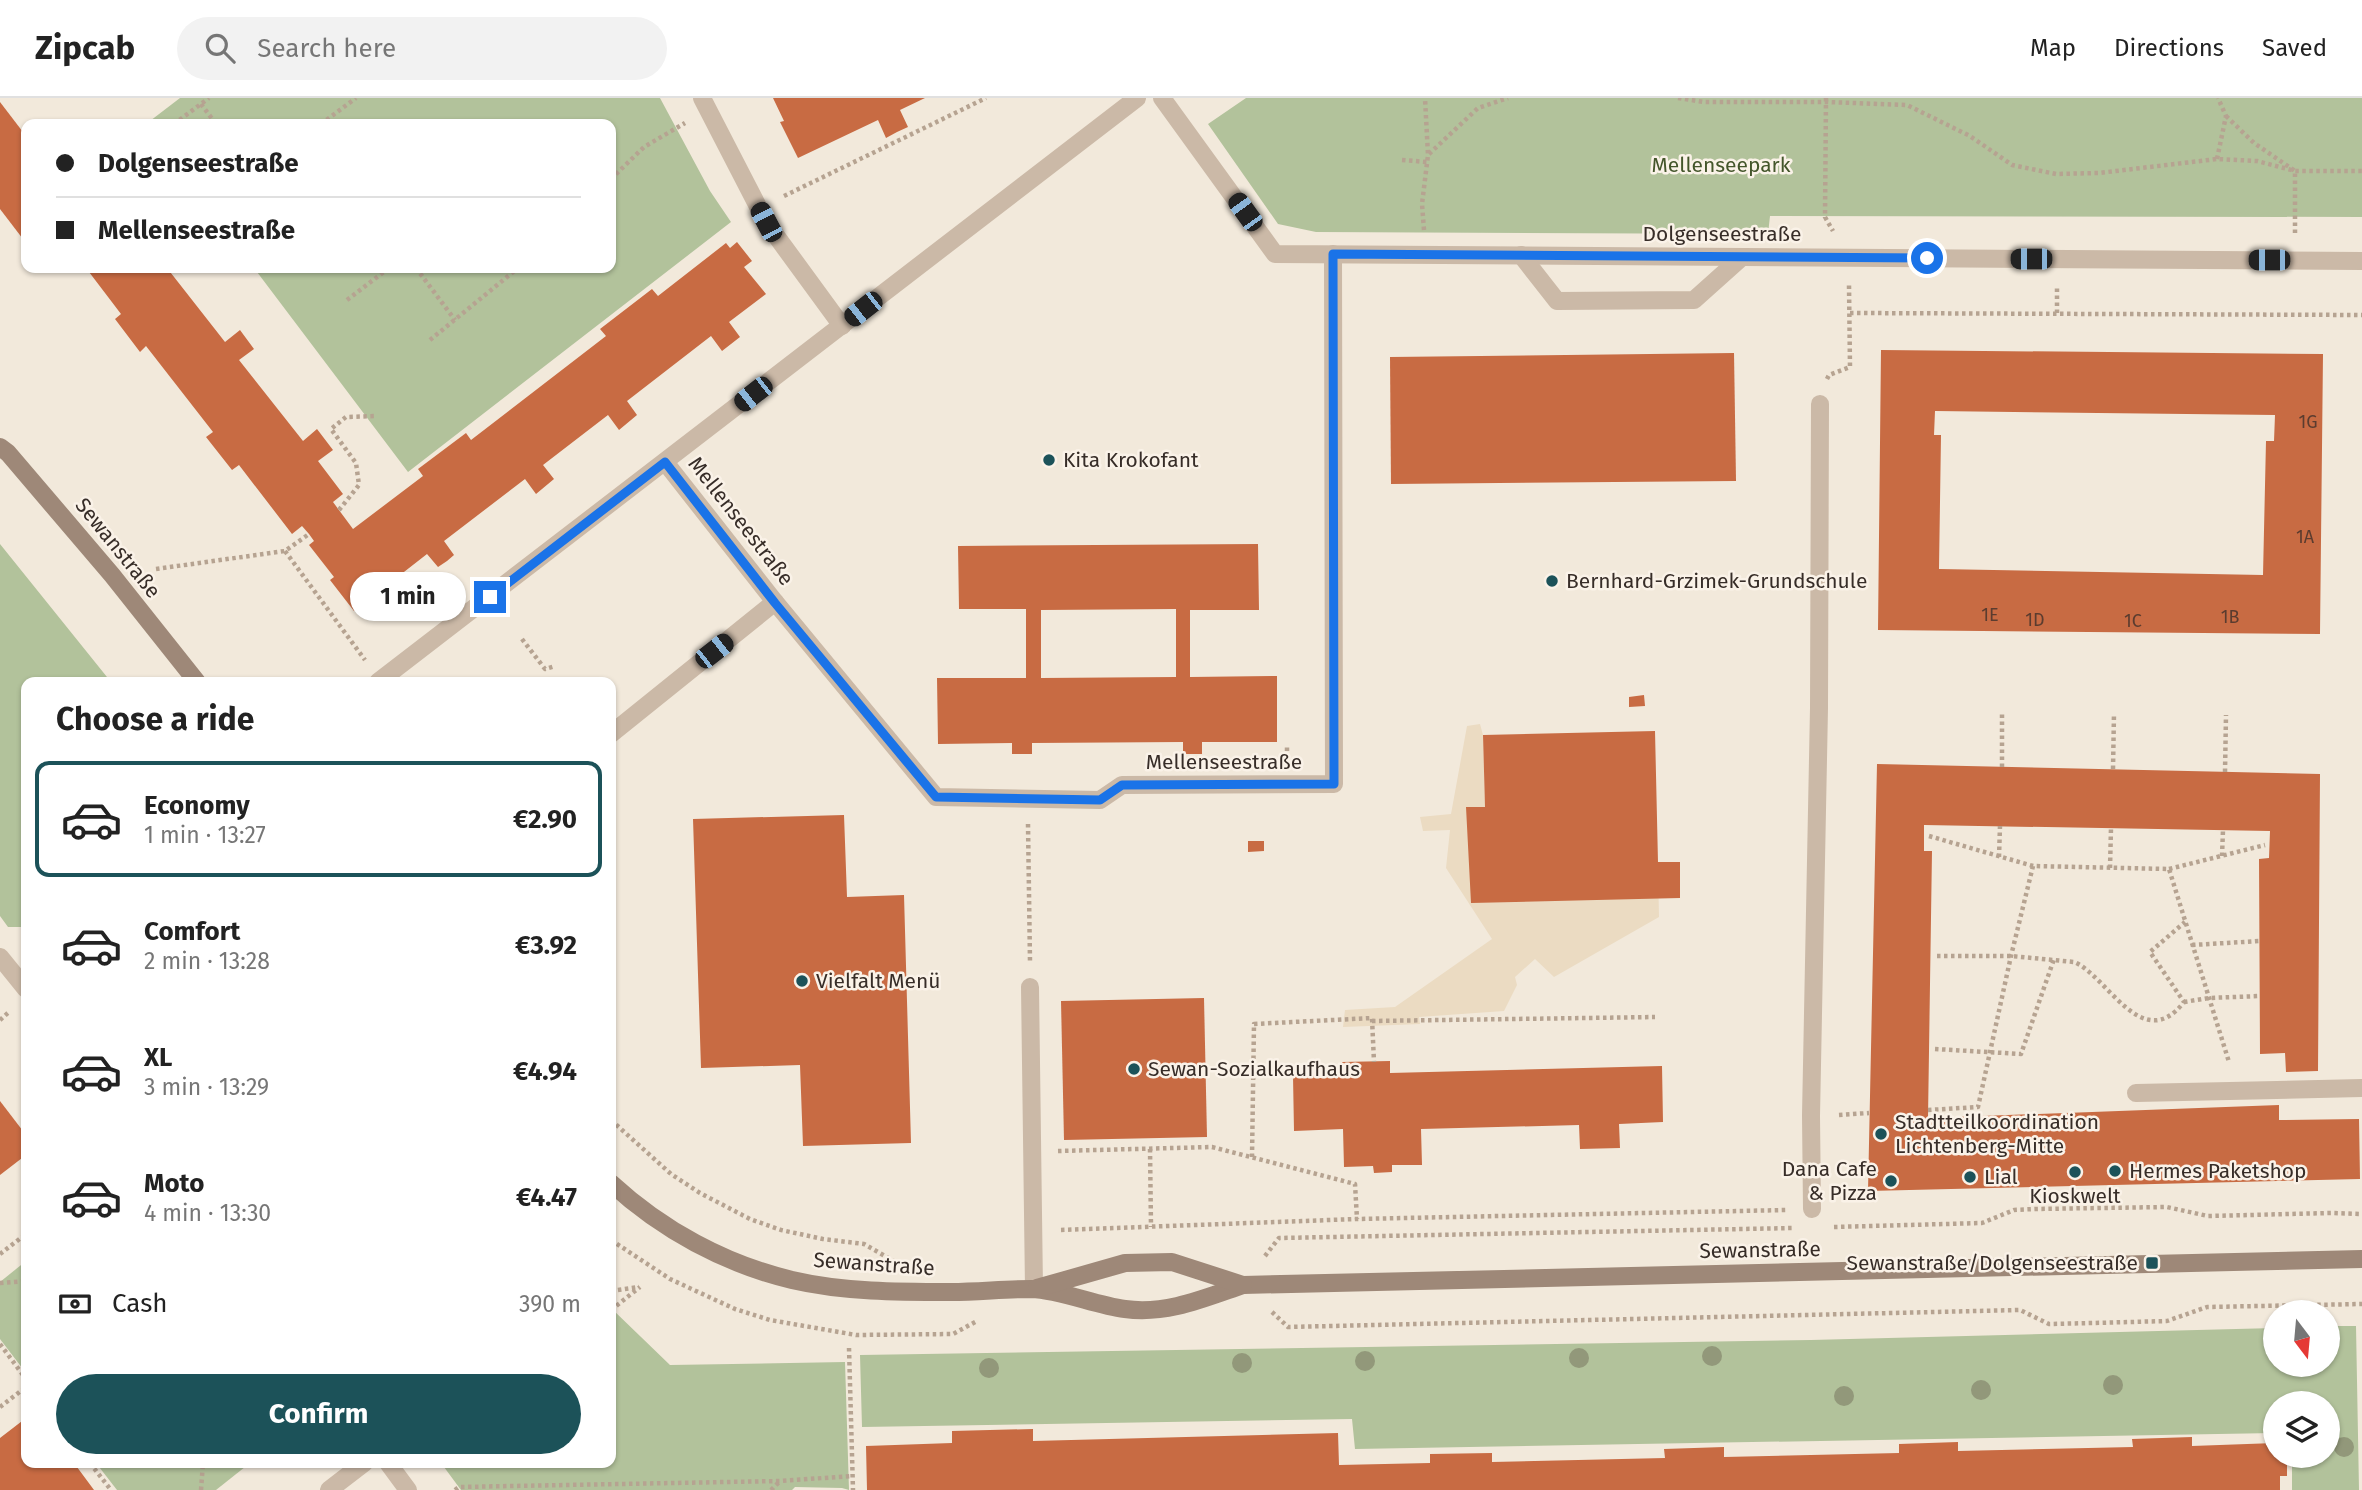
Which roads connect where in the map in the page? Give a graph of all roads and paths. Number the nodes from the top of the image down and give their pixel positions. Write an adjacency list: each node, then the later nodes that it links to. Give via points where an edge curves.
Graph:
1 (209, 98): 11 (path)
2 (356, 98): 16 (path)
3 (986, 98): 24 (path)
4 (1137, 98): 38 (street, Mellenseestraße)
5 (1162, 98): 25 (street, Dolgenseestraße, via 1275,254)
6 (1425, 98): 17 (path)
7 (1508, 98): 17 (path, via 1478,108)
8 (1678, 98): 10 (path, via 1704,102)
9 (2218, 98): 13 (path)
10 (1826, 100): 18 (path, via 1907,105 1970,136 2012,165 2056,174); 29 (path, via 1825,217)
11 (201, 104): 14 (path); 15 (path)
12 (705, 104): 23 (path, via 643,147); 24 (street)
13 (2226, 116): 18 (path); 21 (path, via 2254,143)
14 (181, 119)
15 (212, 119)
16 (328, 119)
17 (1428, 155): 20 (path)
18 (2217, 159): 21 (path, via 2257,161)
19 (1402, 160): 20 (path)
20 (1427, 162): 26 (path, via 1422,204)
21 (2295, 170): 22 (path); 30 (path)
22 (2362, 171)
23 (616, 174)
24 (758, 208): 38 (street)
25 (1333, 254): 26 (street, Dolgenseestraße); 61 (street, Mellenseestraße, via 1334,784 1122,785 1100,800)
26 (1425, 255): 27 (street, Dolgenseestraße)
27 (1521, 255): 28 (street, Dolgenseestraße); 28 (street, via 1557,300 1694,300)
28 (1742, 257): 29 (street, Dolgenseestraße)
29 (1849, 257): 30 (street, Dolgenseestraße)
30 (2295, 261): 31 (street, Dolgenseestraße)
31 (2362, 261)
32 (383, 273): 35 (path)
33 (420, 273): 37 (path)
34 (512, 273): 37 (path)
35 (347, 300)
36 (2362, 315): 40 (path, via 1850,313 1850,367 1829,375)
37 (455, 320): 39 (path)
38 (842, 326): 43 (street, Mellenseestraße)
39 (430, 340)
40 (1820, 404): 98 (street, Sewanstraße)
41 (374, 416): 44 (path, via 346,417 331,429 356,463 359,485)
42 (0, 447): 52 (street, Sewanstraße, via 66,520)
43 (665, 462): 48 (street, Mellenseestraße); 53 (street, Mellenseestraße)
44 (338, 510)
45 (309, 534): 46 (path)
46 (285, 551): 47 (path); 50 (path)
47 (156, 569)
48 (775, 603): 57 (street); 61 (street, Mellenseestraße, via 936,797)
49 (522, 639): 51 (path, via 545,669)
50 (364, 658)
51 (555, 666)
52 (193, 677)
53 (385, 677)
54 (2002, 711): 58 (path)
55 (2114, 713): 59 (path)
56 (2227, 715): 60 (path)
57 (616, 730)
58 (2002, 767)
59 (2113, 769)
60 (2225, 772)
61 (1027, 798): 80 (path)
62 (2000, 826): 68 (path)
63 (2111, 828): 70 (path)
64 (2223, 830): 67 (path)
65 (1929, 836): 68 (path)
66 (2265, 845): 67 (path)
67 (2222, 856): 71 (path)
68 (1999, 857): 69 (path)
69 (2033, 866): 70 (path); 76 (path)
70 (2110, 867): 71 (path)
71 (2169, 869): 72 (path)
72 (2186, 922): 74 (path); 83 (path, via 2150,952)
73 (2260, 941): 74 (path)
74 (2192, 945): 82 (path)
75 (1937, 956): 76 (path)
76 (2011, 956): 78 (path); 87 (path)
77 (0, 957): 79 (street)
78 (2054, 959): 83 (path, via 2084,966 2121,1004 2145,1018 2168,1016); 87 (path, via 2021,1054)
79 (21, 982)
80 (1030, 987): 95 (street)
81 (2260, 996): 82 (path)
82 (2209, 998): 83 (path); 90 (path)
83 (2184, 1002)
84 (1655, 1017): 85 (path)
85 (1372, 1021): 88 (path); 96 (path, via 1254,1024)
86 (1935, 1049): 87 (path)
87 (1991, 1052): 92 (path, via 1978,1108)
88 (1374, 1062)
89 (2362, 1088): 90 (street)
90 (2237, 1090): 91 (street)
91 (2136, 1093)
92 (1928, 1110)
93 (616, 1124): 108 (path, via 671,1174 750,1219 812,1237 864,1244)
94 (1150, 1149): 95 (path); 96 (path, via 1212,1147); 101 (path)
95 (1032, 1152): 104 (street)
96 (1252, 1157): 100 (path, via 1355,1184)
97 (616, 1188): 112 (street, Sewanstraße, via 695,1244 793,1280 848,1288 950,1292)
98 (1812, 1209): 100 (path)
99 (2362, 1214): 103 (path, via 2208,1216 2167,1207 2035,1209 2014,1210 1982,1223)
100 (1357, 1219): 101 (path)
101 (1151, 1227): 104 (path)
102 (1799, 1228): 111 (path, via 1279,1238)
103 (1826, 1228)
104 (1033, 1231): 112 (street)
105 (21, 1238): 106 (path)
106 (0, 1254)
107 (2362, 1259): 111 (street, Sewanstraße)
108 (907, 1268)
109 (21, 1281): 110 (path)
110 (0, 1283)
111 (1244, 1285): 112 (street, Sewanstraße, via 1173,1308 1126,1310); 112 (street, Sewanstraße, via 1172,1262 1125,1263); 114 (path, via 1288,1327 2020,1310 2049,1324 2167,1321 2207,1307)
112 (1034, 1289)
113 (616, 1290): 115 (path, via 640,1287)
114 (2362, 1304)
115 (616, 1306)
116 (0, 1344): 118 (path)
117 (849, 1348): 125 (path)
118 (21, 1372)
119 (21, 1391): 120 (path)
120 (0, 1407)
121 (94, 1468): 127 (path)
122 (203, 1468): 128 (path)
123 (358, 1468): 129 (street)
124 (392, 1468): 130 (street)
125 (852, 1476): 126 (path); 133 (path)
126 (780, 1481): 131 (path); 132 (path)
127 (111, 1490)
128 (201, 1490)
129 (329, 1490)
130 (408, 1490)
131 (455, 1490)
132 (771, 1490)
133 (853, 1490)

